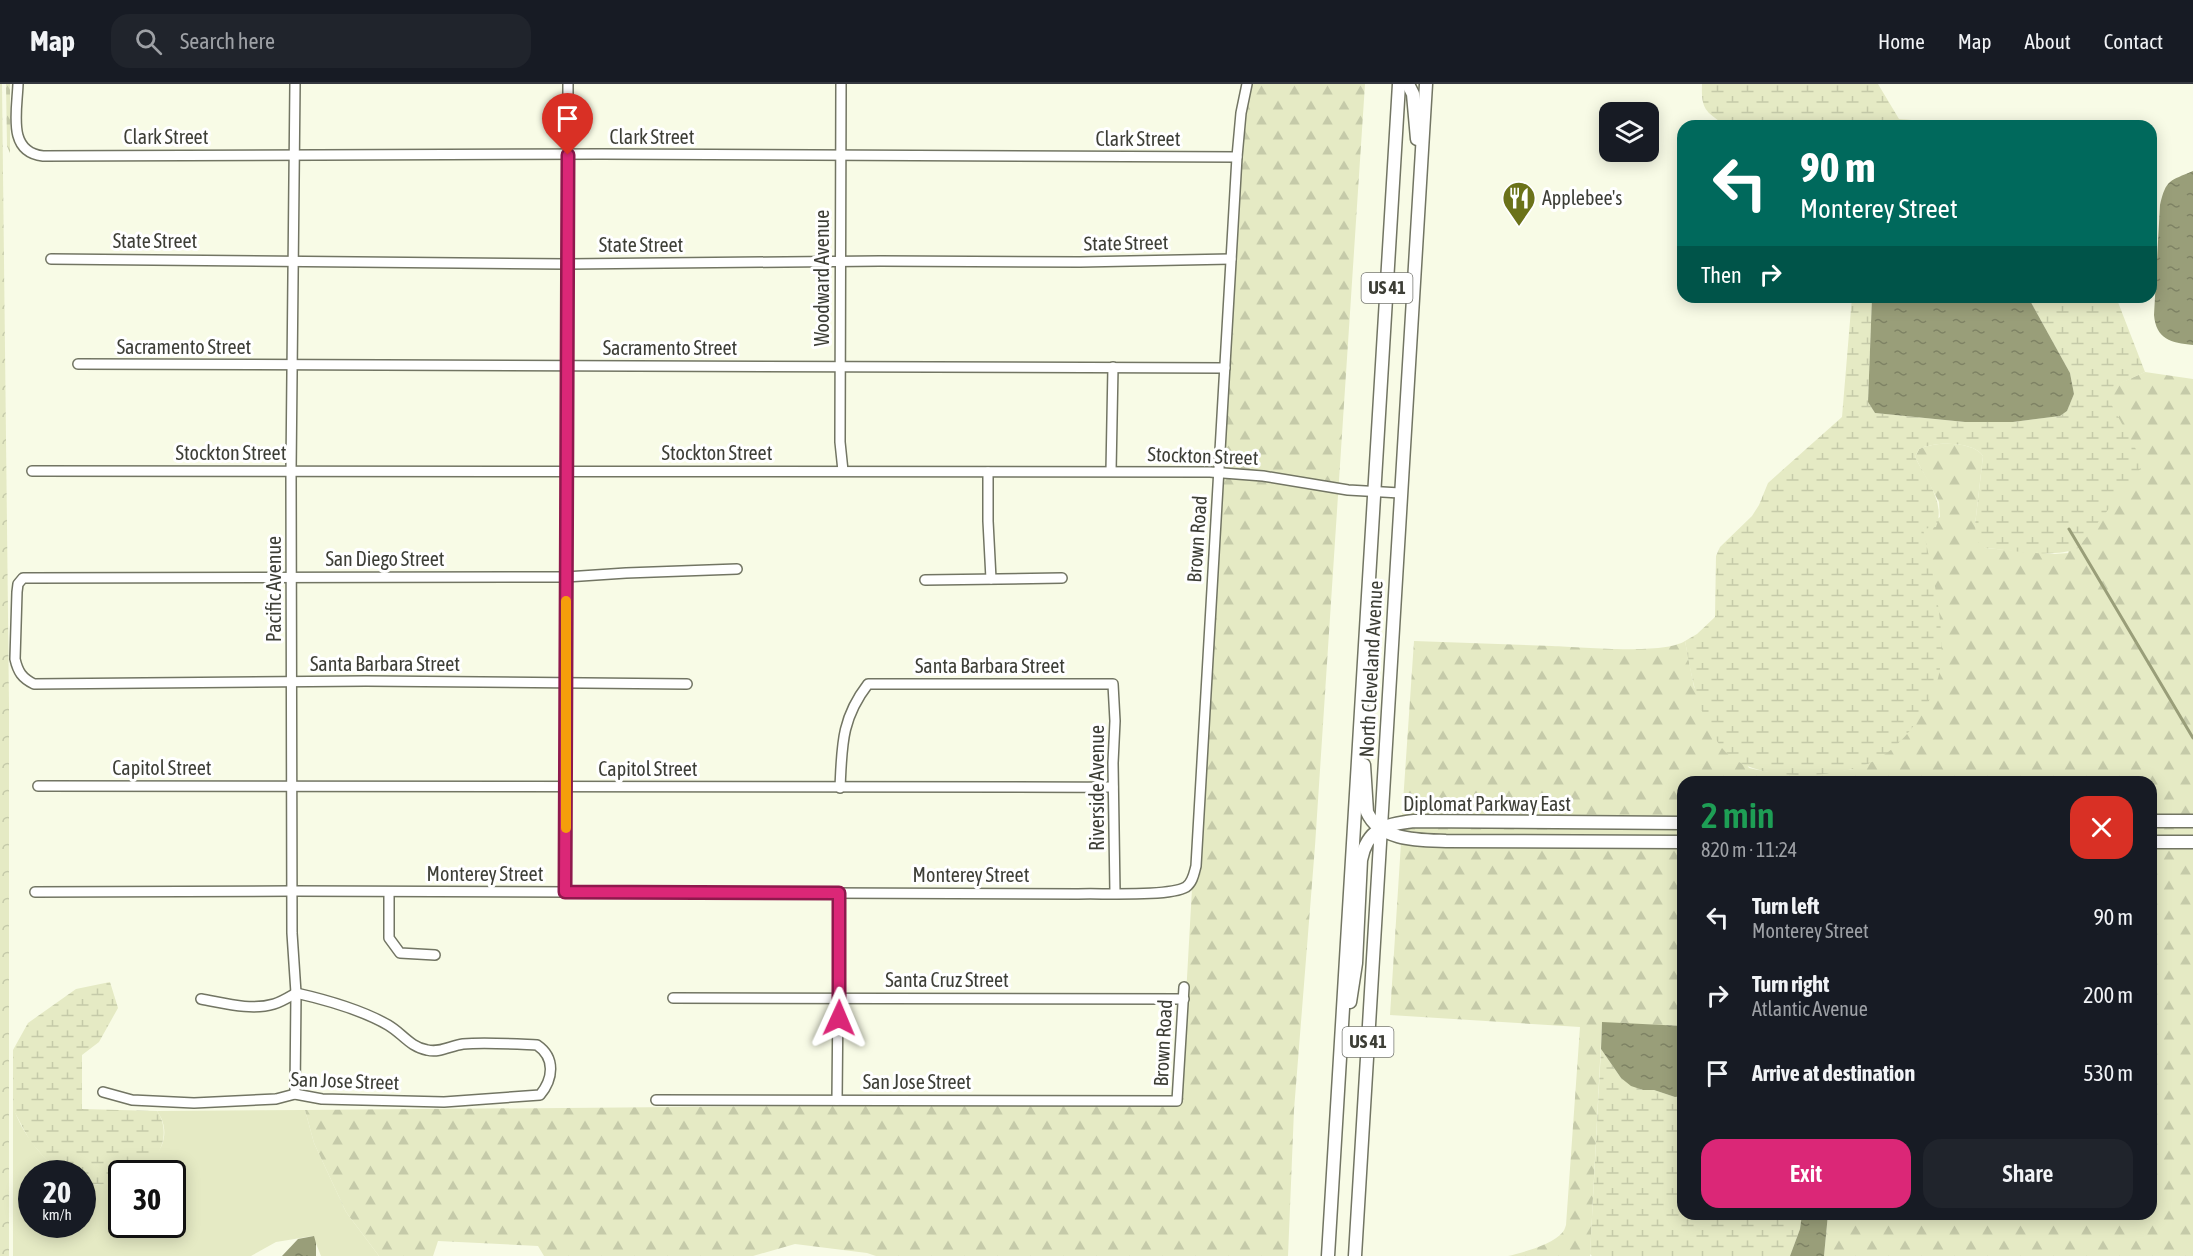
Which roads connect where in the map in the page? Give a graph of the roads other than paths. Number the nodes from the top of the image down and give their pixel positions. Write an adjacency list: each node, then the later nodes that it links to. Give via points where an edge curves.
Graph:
1 (18, 84): 9 (street, Clark Street, via 17,137 22,148 32,155)
2 (295, 84): 9 (street, Pacific Avenue)
3 (568, 84): 10 (street)
4 (841, 84): 11 (street, Woodward Avenue)
5 (1246, 84): 12 (street, Brown Road)
6 (1399, 84): 32 (main road, North Cleveland Avenue / US 41)
7 (1408, 84): 13 (main road, via 1413,94)
8 (1426, 84): 13 (main road, North Cleveland Avenue / US 41)
9 (295, 155): 10 (street, Clark Street); 16 (street, Pacific Avenue)
10 (568, 155): 11 (street, Clark Street); 18 (street)
11 (841, 156): 12 (street, Clark Street); 17 (street, Woodward Avenue)
12 (1237, 157): 14 (street, Brown Road)
13 (1420, 182): 33 (main road, North Cleveland Avenue / US 41)
14 (1231, 259): 17 (street, State Street); 24 (street, Brown Road)
15 (51, 260): 16 (street, State Street)
16 (293, 260): 18 (street, State Street); 20 (street, Pacific Avenue)
17 (840, 261): 18 (street, State Street); 22 (street, Woodward Avenue)
18 (567, 264): 21 (street)
19 (78, 364): 20 (street, Sacramento Street)
20 (292, 366): 21 (street, Sacramento Street); 26 (street, Pacific Avenue)
21 (567, 366): 22 (street, Sacramento Street); 27 (street)
22 (840, 367): 23 (street, Sacramento Street); 28 (street, Woodward Avenue)
23 (1113, 367): 24 (street, Sacramento Street); 29 (street)
24 (1225, 368): 31 (street, Brown Road)
25 (32, 471): 26 (street, Stockton Street)
26 (291, 471): 27 (street, Stockton Street); 35 (street, Pacific Avenue)
27 (567, 471): 28 (street, Stockton Street); 36 (street)
28 (843, 471): 30 (street, Stockton Street)
29 (1112, 471): 30 (street, Stockton Street); 31 (street, Stockton Street)
30 (988, 472): 38 (street)
31 (1219, 472): 32 (street, Stockton Street); 58 (street, Brown Road, via 1196,866)
32 (1374, 491): 33 (street, Stockton Street); 45 (main road, North Cleveland Avenue / US 41)
33 (1401, 493): 54 (main road, North Cleveland Avenue / US 41)
34 (737, 569): 36 (street, San Diego Street)
35 (292, 577): 36 (street, San Diego Street); 40 (street, San Diego Street, via 23,578 17,592); 41 (street, Pacific Avenue)
36 (566, 577): 42 (street)
37 (1062, 578): 38 (street)
38 (991, 579): 39 (street)
39 (925, 580)
40 (18, 670): 41 (street, Santa Barbara Street, via 34,684)
41 (292, 681): 42 (street, Santa Barbara Street); 47 (street, Pacific Avenue)
42 (565, 684): 43 (street, Santa Barbara Street); 49 (street)
43 (687, 684)
44 (1113, 684): 48 (street, Riverside Avenue); 50 (street, Santa Barbara Street, via 868,684 858,697 843,736)
45 (1361, 712): 54 (main road, via 1367,812); 72 (main road, North Cleveland Avenue / US 41)
46 (38, 786): 47 (street, Capitol Street)
47 (292, 786): 49 (street, Capitol Street); 59 (street, Pacific Avenue)
48 (1113, 787): 50 (street, Capitol Street); 64 (street, Riverside Avenue)
49 (566, 788): 50 (street, Capitol Street); 62 (street)
50 (840, 788)
51 (2157, 821): 52 (main road)
52 (2193, 821)
53 (1677, 823): 54 (main road, Diplomat Parkway East, via 1414,821)
54 (1381, 828): 55 (main road, Diplomat Parkway East, via 1396,837 1446,842); 72 (main road, via 1370,838 1361,860 1356,963); 79 (main road, North Cleveland Avenue / US 41)
55 (1677, 842)
56 (2157, 842): 57 (main road)
57 (2193, 842)
58 (1187, 886): 64 (street, Monterey Street, via 1172,892)
59 (292, 891): 60 (street, Monterey Street); 61 (street, Monterey Street); 67 (street, Pacific Avenue)
60 (35, 892)
61 (389, 892): 62 (street, Monterey Street); 65 (street, via 389,938 400,953)
62 (565, 892): 63 (street, Monterey Street)
63 (839, 893): 64 (street, Monterey Street); 69 (street)
64 (1115, 893)
65 (435, 955)
66 (1184, 987): 71 (street, Brown Road)
67 (296, 993): 70 (street, via 263,1006); 74 (street, Pacific Avenue); 74 (street, San Jose Street, via 371,1017 427,1050 462,1044 537,1045 547,1052 550,1063 546,1087 540,1095 444,1102 322,1099)
68 (673, 998): 69 (street, Santa Cruz Street)
69 (839, 998): 71 (street, Santa Cruz Street); 76 (street)
70 (201, 999)
71 (1184, 999): 77 (street, Brown Road)
72 (1338, 1073): 78 (main road, North Cleveland Avenue / US 41)
73 (103, 1092): 74 (street, San Jose Street, via 132,1100 195,1103 276,1099)
74 (295, 1094)
75 (656, 1100): 76 (street, San Jose Street)
76 (837, 1100): 77 (street, San Jose Street)
77 (1178, 1101)
78 (1328, 1256)
79 (1355, 1256)

